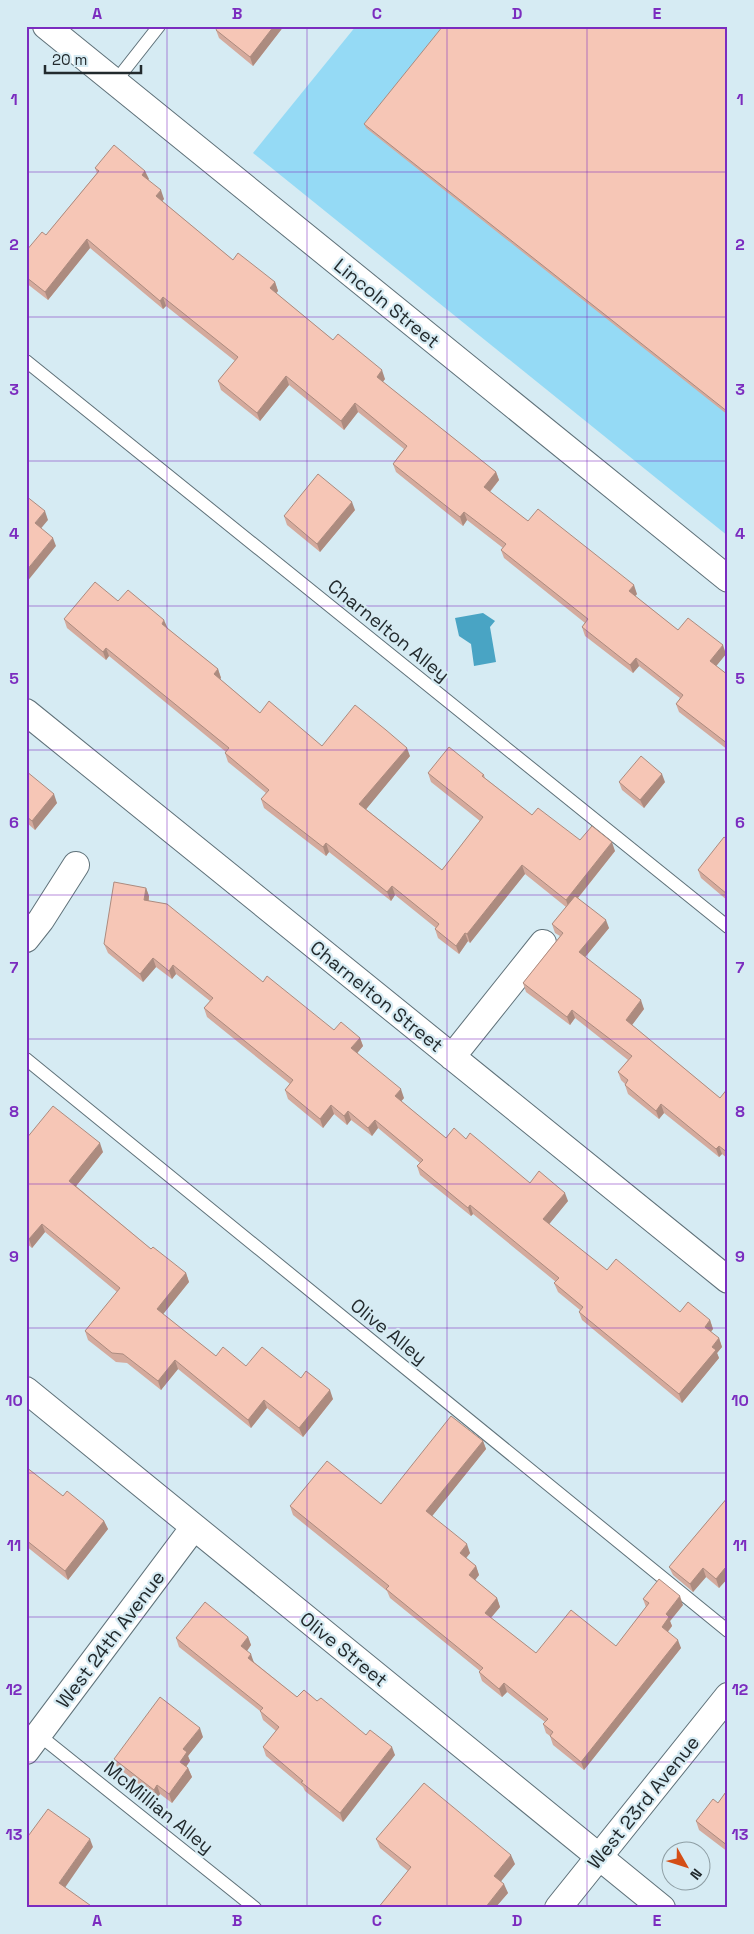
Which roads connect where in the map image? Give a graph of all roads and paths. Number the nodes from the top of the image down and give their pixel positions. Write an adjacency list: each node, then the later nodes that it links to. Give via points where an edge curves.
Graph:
1 (46, 26): 3 (street, Lincoln Street)
2 (159, 26): 3 (lane)
3 (115, 82): 5 (street, Lincoln Street)
4 (26, 362): 8 (lane, Charnelton Alley)
5 (728, 579)
6 (26, 712): 11 (street, Charnelton Street)
7 (76, 865): 9 (street)
8 (728, 928)
9 (26, 939)
10 (544, 943): 11 (street)
11 (452, 1057): 13 (street, Charnelton Street)
12 (26, 1059): 16 (lane, Olive Alley)
13 (728, 1280)
14 (26, 1390): 15 (street, Olive Street)
15 (194, 1527): 18 (street, West 24th Avenue); 19 (street, Olive Street)
16 (728, 1631)
17 (728, 1696): 19 (street, West 23rd Avenue)
18 (32, 1743): 20 (lane, McMillian Alley)
19 (599, 1856): 21 (street, West 23rd Avenue); 22 (street, Olive Street)
20 (255, 1908)
21 (558, 1908)
22 (662, 1908)

